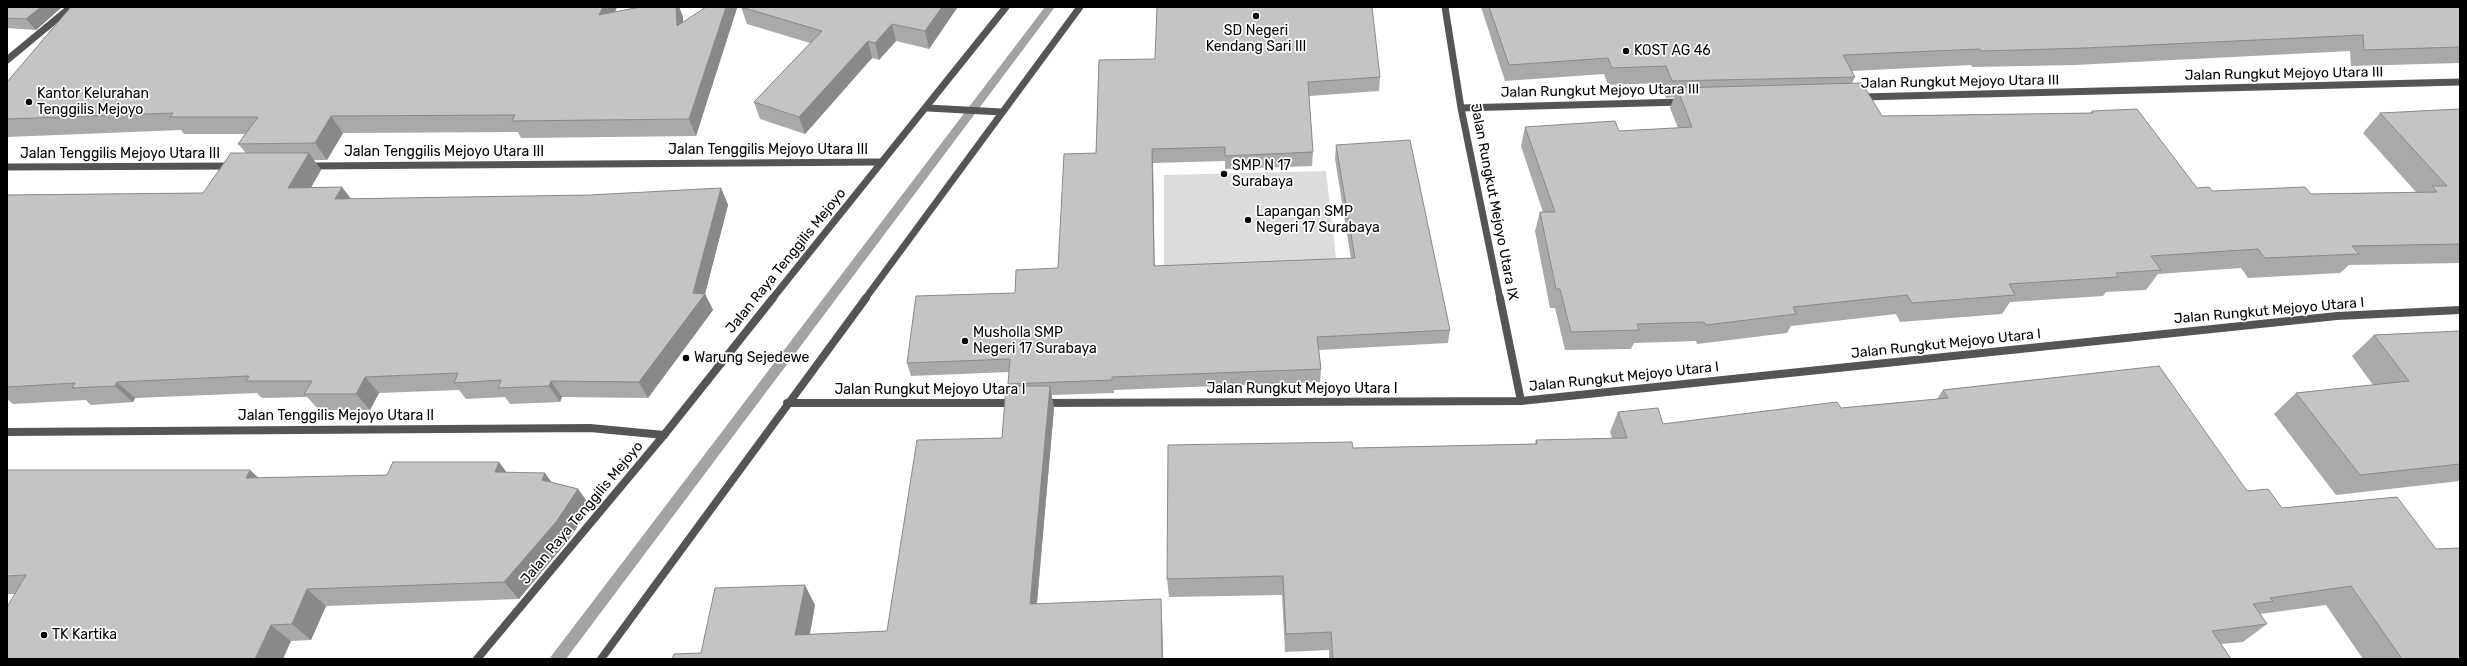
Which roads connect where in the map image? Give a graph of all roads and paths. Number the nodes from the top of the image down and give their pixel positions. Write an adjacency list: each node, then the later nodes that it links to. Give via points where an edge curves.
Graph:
1 (70, 7): 5 (street)
2 (1006, 7): 9 (street, Jalan Raya Tenggilis Mejoyo)
3 (1080, 7): 11 (street)
4 (1445, 7): 10 (street, Jalan Rungkut Mejoyo Utara IX)
5 (7, 60)
6 (2460, 82): 7 (street, Jalan Rungkut Mejoyo Utara III)
7 (1853, 98)
8 (1693, 102): 10 (street, Jalan Rungkut Mejoyo Utara III)
9 (928, 108): 11 (street); 12 (street, Jalan Raya Tenggilis Mejoyo)
10 (1461, 108): 17 (street, Jalan Rungkut Mejoyo Utara IX)
11 (1002, 112): 18 (street)
12 (881, 162): 14 (street, Jalan Tenggilis Mejoyo Utara III); 20 (street, Jalan Raya Tenggilis Mejoyo)
13 (238, 166): 15 (street, Jalan Tenggilis Mejoyo Utara III)
14 (301, 166)
15 (7, 167)
16 (2460, 310): 17 (street, Jalan Rungkut Mejoyo Utara I, via 2337,316)
17 (1521, 401): 18 (street, Jalan Rungkut Mejoyo Utara I)
18 (787, 403): 22 (street)
19 (7, 432): 20 (street, Jalan Tenggilis Mejoyo Utara II, via 590,428)
20 (664, 435): 21 (street, Jalan Raya Tenggilis Mejoyo)
21 (477, 659)
22 (601, 659)

